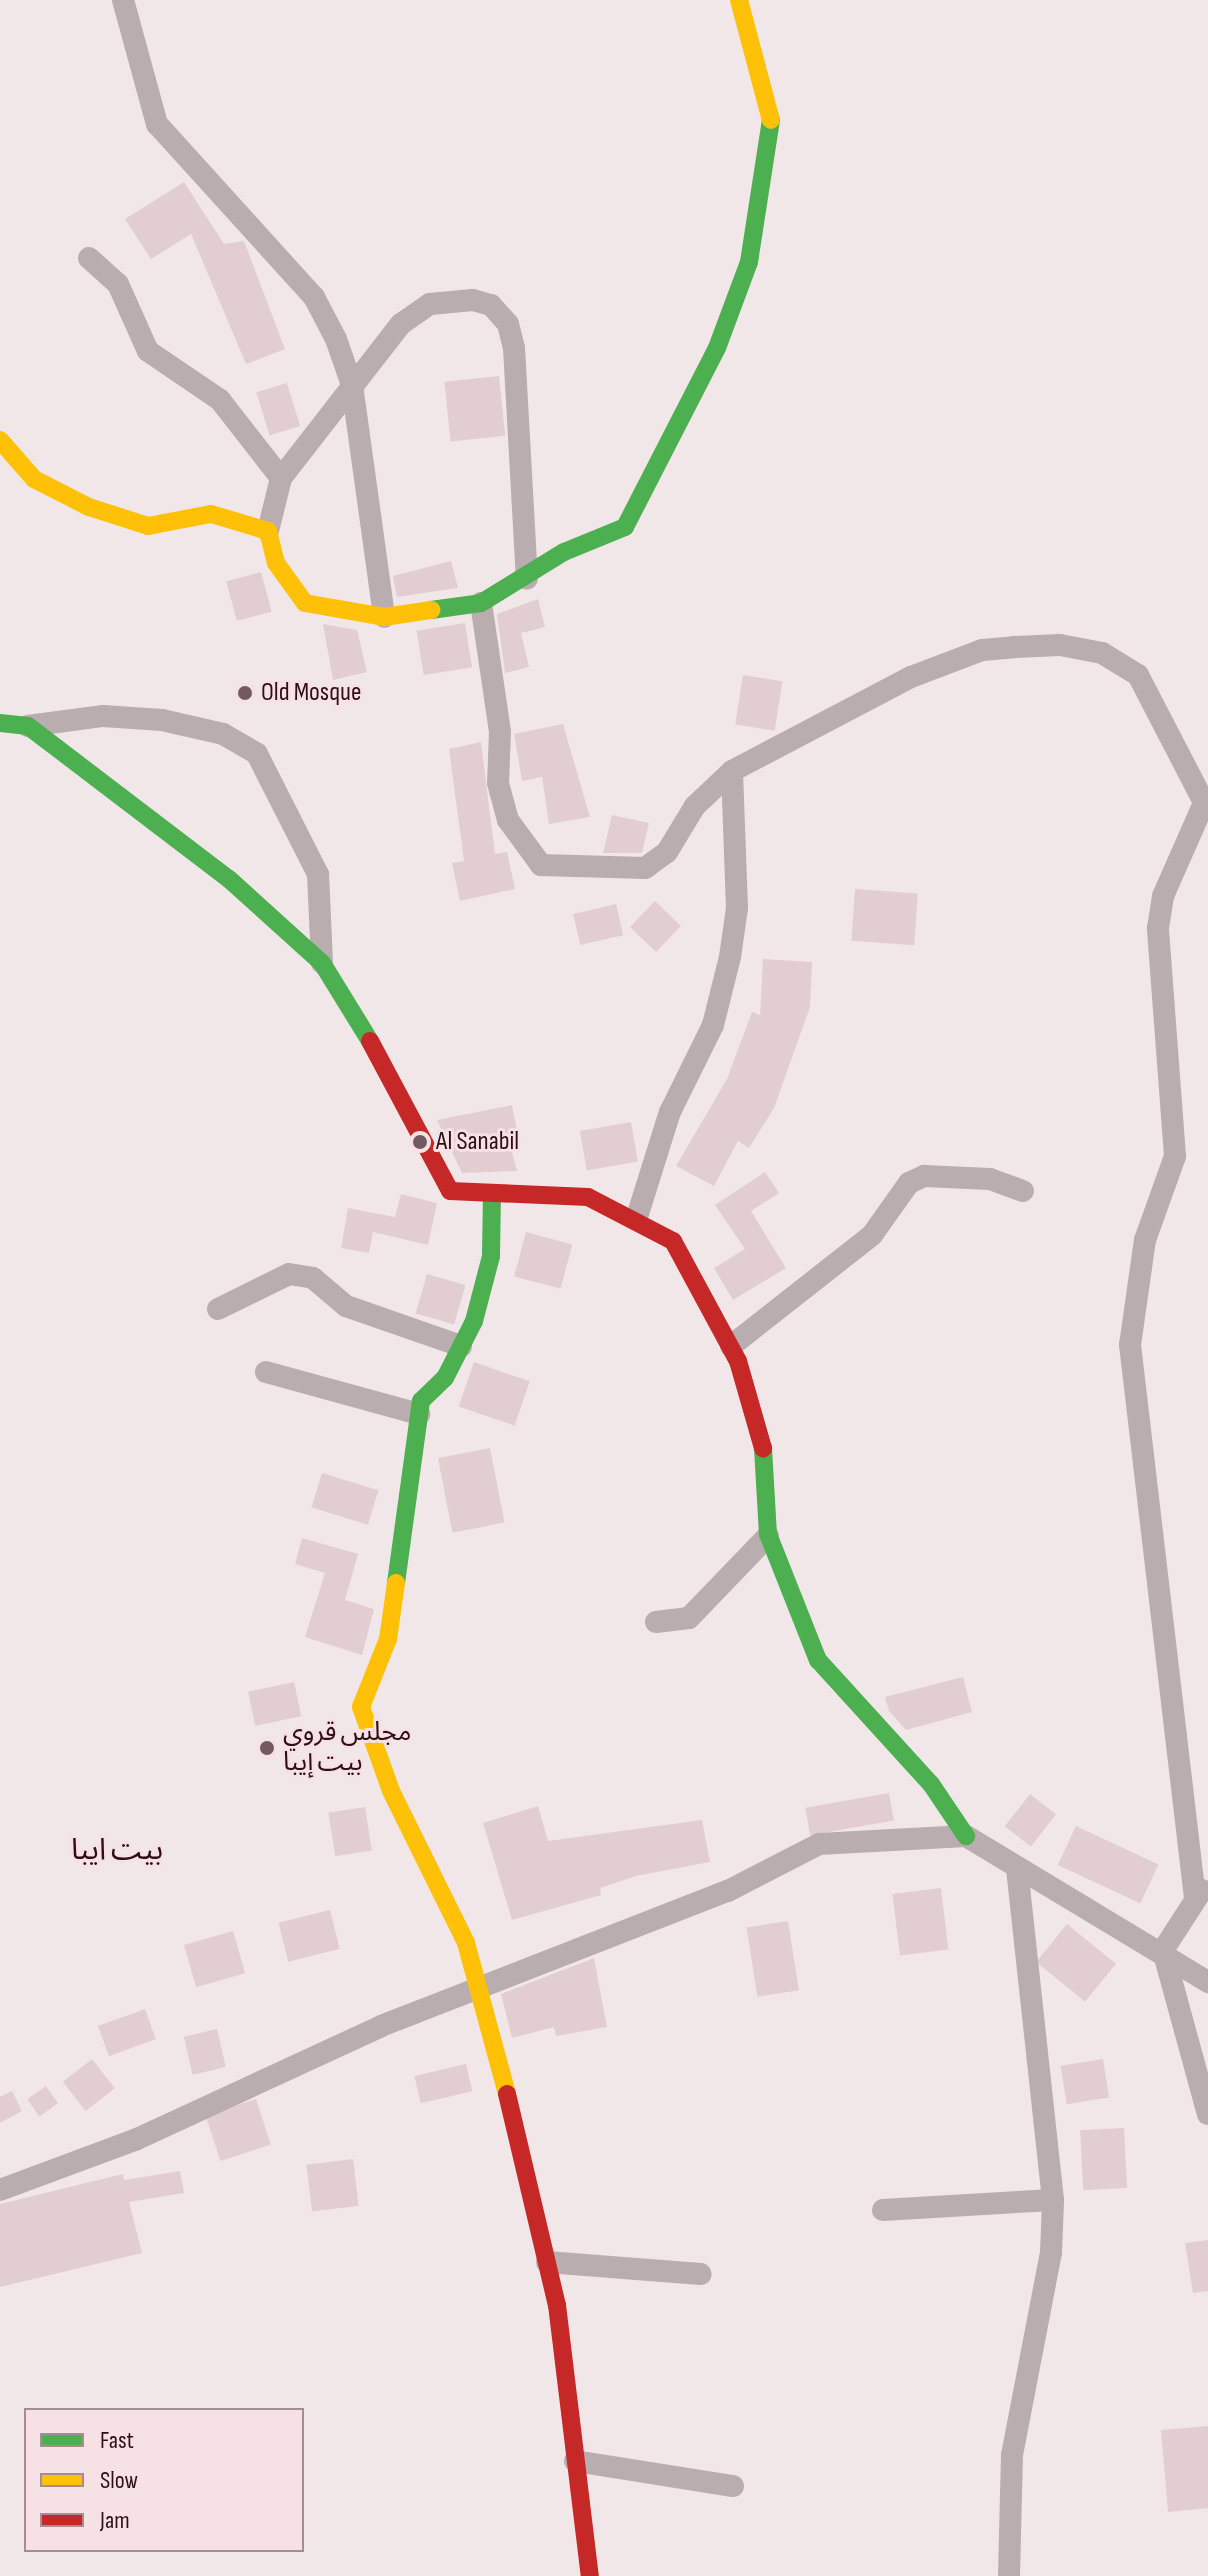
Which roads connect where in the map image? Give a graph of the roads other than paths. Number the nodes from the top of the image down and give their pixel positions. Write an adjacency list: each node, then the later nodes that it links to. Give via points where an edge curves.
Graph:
1 (123, 0): 4 (street, via 157,124 314,297)
2 (739, 0): 8 (street, via 771,110 770,157 749,262 717,348 625,527 564,552)
3 (89, 258): 6 (street, via 118,284 148,351 220,400)
4 (352, 385): 6 (street); 8 (street, via 401,324 430,304 491,305 508,324 514,348); 10 (street)
5 (0, 440): 7 (street, via 34,479 89,507 148,526 211,514)
6 (281, 478): 7 (street)
7 (268, 531): 10 (street, via 276,563 305,603)
8 (527, 579): 9 (street)
9 (481, 603): 10 (street); 13 (street, via 500,732 498,783 508,820 541,865 645,868 667,852 695,806)
10 (384, 617)
11 (0, 723): 12 (street)
12 (28, 726): 15 (street, via 229,879); 15 (street, via 103,716 162,720 223,734 257,754 318,874)
13 (732, 771): 14 (street, via 950,660 982,650 1060,645 1102,653 1138,675); 18 (street, via 737,908 730,957 713,1025 670,1112)
14 (1206, 806): 28 (street, via 1163,896 1158,928 1175,1156 1145,1240 1130,1345)
15 (322, 963): 17 (street, via 387,1065 450,1191)
16 (1023, 1191): 21 (street, via 990,1179 924,1176 909,1183 872,1235)
17 (492, 1194): 18 (street, via 588,1197); 20 (street, via 491,1256)
18 (637, 1217): 21 (street, via 673,1241)
19 (218, 1309): 20 (street, via 289,1274 313,1278 346,1306)
20 (461, 1346): 23 (street)
21 (731, 1346): 24 (street, via 765,1454)
22 (266, 1372): 23 (street)
23 (419, 1414): 31 (street, via 388,1639 361,1707 391,1791 466,1943)
24 (768, 1536): 25 (street, via 689,1618); 26 (street, via 818,1660 931,1784)
25 (656, 1622)
26 (966, 1836): 27 (street); 31 (street, via 819,1844 728,1891)
27 (1017, 1871): 29 (street); 34 (street)
28 (1202, 1891): 29 (street)
29 (1163, 1950): 30 (street); 32 (street)
30 (1208, 1982)
31 (476, 1992): 33 (street); 36 (street)
32 (1208, 2114)
33 (0, 2190)
34 (1053, 2200): 35 (street); 41 (street, via 1051,2253 1012,2455)
35 (883, 2210)
36 (547, 2262): 37 (street); 38 (street)
37 (701, 2274)
38 (575, 2461): 39 (street); 40 (street)
39 (733, 2486)
40 (590, 2576)
41 (1009, 2576)

